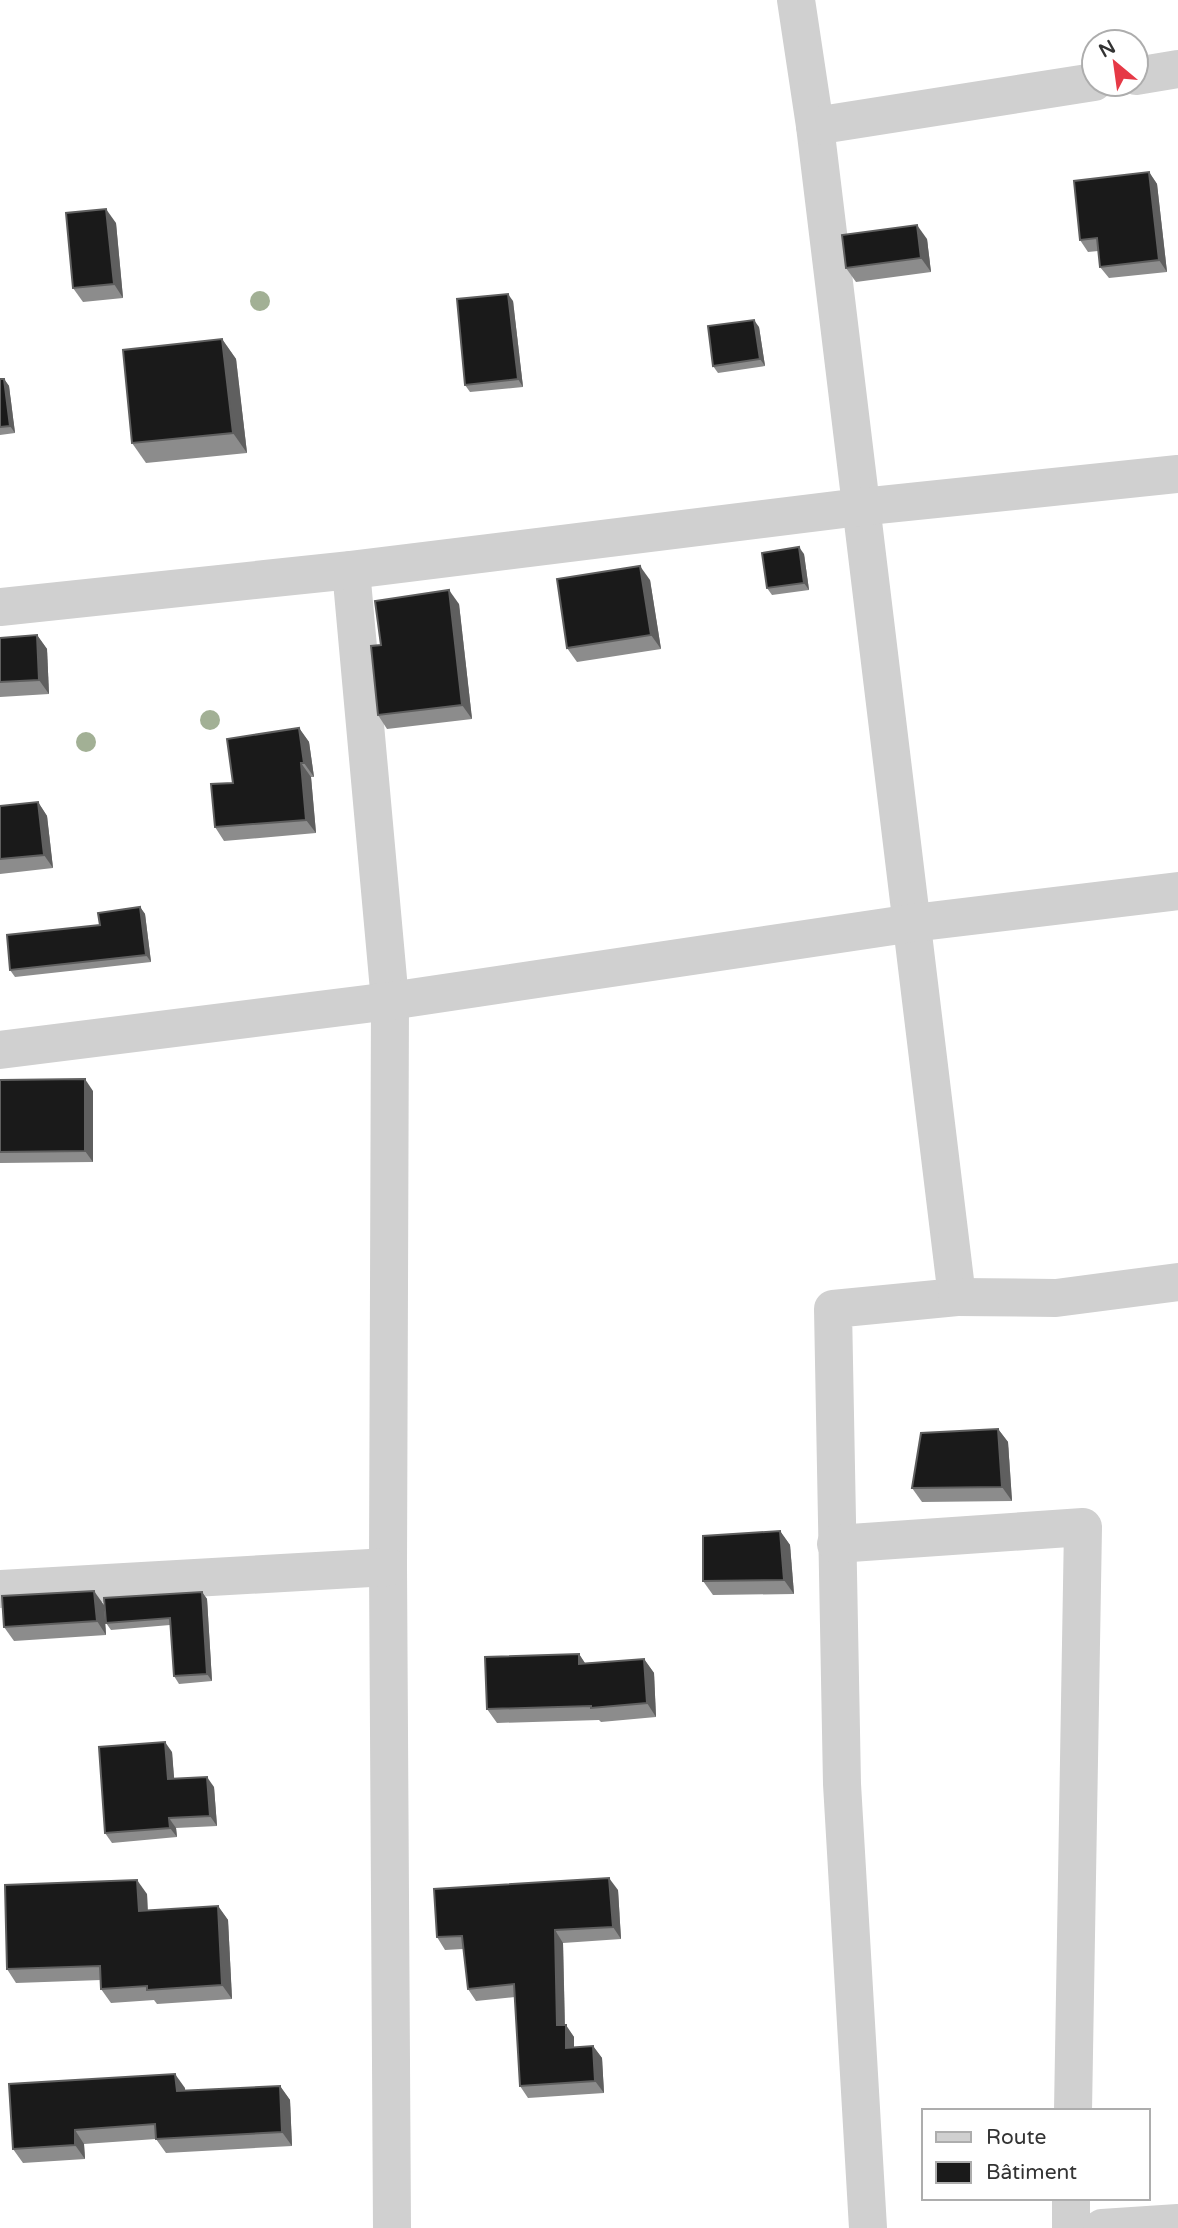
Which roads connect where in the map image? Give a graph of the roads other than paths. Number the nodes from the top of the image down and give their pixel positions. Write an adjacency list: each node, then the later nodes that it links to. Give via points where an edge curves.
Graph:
1 (796, 0): 5 (street)
2 (1178, 69): 3 (street)
3 (1150, 74)
4 (1080, 84): 5 (street)
5 (815, 126): 7 (street)
6 (1178, 474): 7 (street)
7 (860, 507): 8 (street); 11 (street)
8 (351, 570): 9 (street); 12 (street)
9 (0, 607)
10 (1178, 891): 11 (street)
11 (913, 923): 12 (street); 15 (street)
12 (390, 1001): 13 (street); 17 (street)
13 (0, 1050)
14 (1178, 1282): 15 (street, via 1056,1298)
15 (957, 1297): 16 (street, via 833,1309)
16 (836, 1544): 19 (street, via 1083,1527); 23 (street, via 842,1784)
17 (388, 1567): 18 (street); 22 (street)
18 (0, 1589)
19 (1073, 2109)
20 (1071, 2200): 24 (street)
21 (1178, 2223): 25 (street)
22 (392, 2228)
23 (868, 2228)
24 (1071, 2228)
25 (1102, 2228)

